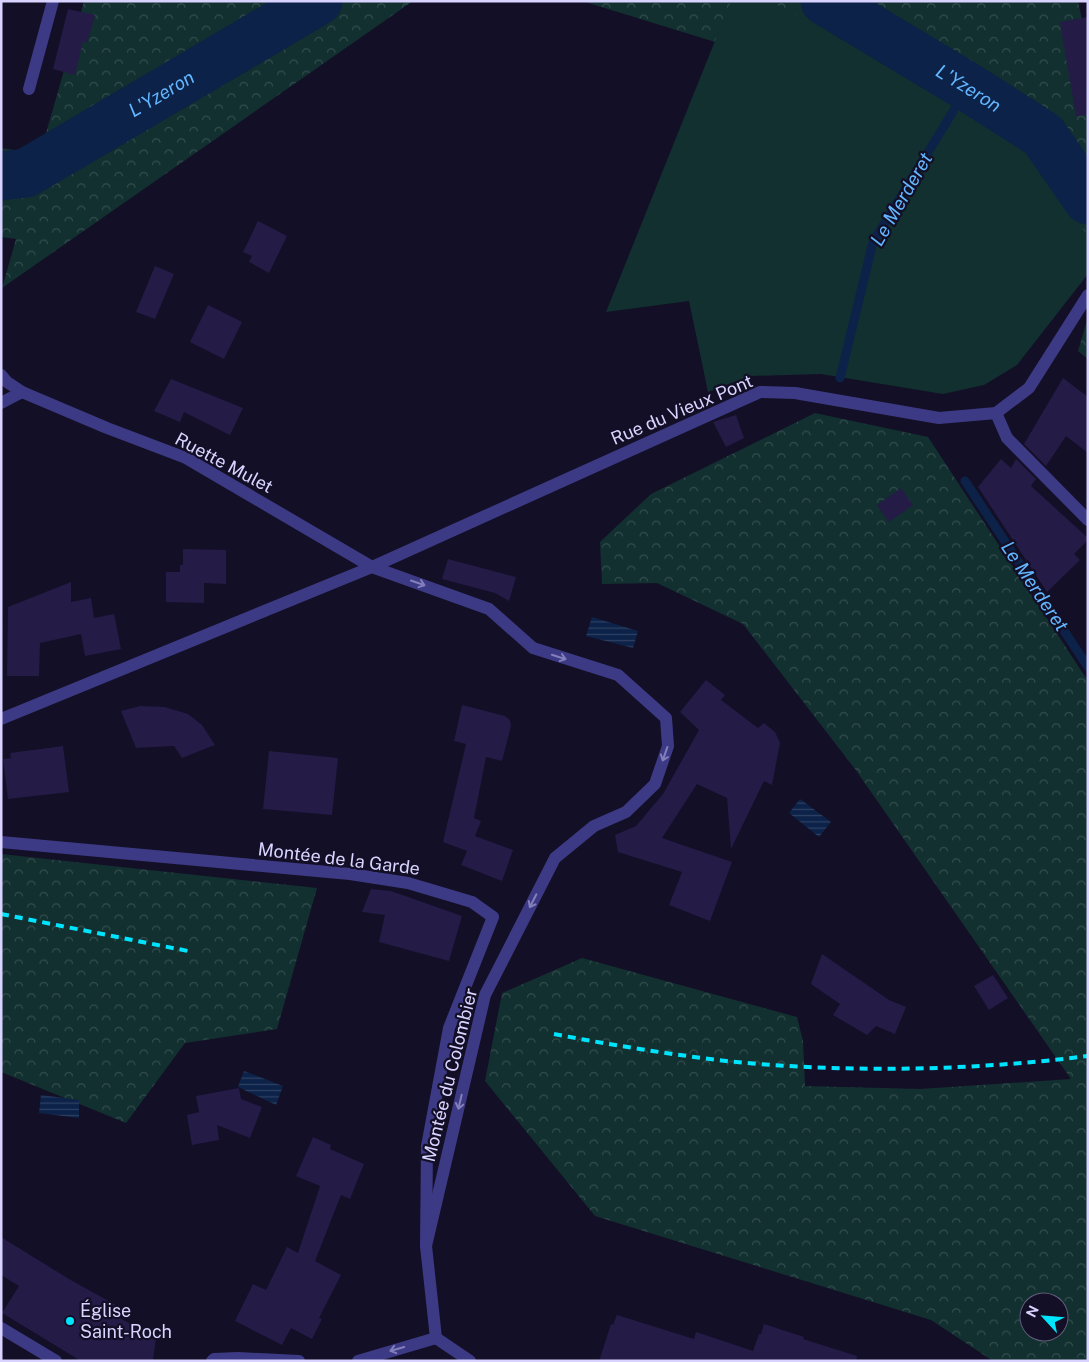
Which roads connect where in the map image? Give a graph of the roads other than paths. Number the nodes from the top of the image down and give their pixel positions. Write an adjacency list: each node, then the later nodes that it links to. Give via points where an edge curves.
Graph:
1 (53, 1): 2 (street)
2 (30, 89)
3 (1088, 295): 7 (street, via 1029,388)
4 (1, 375): 5 (street, Ruette Mulet)
5 (22, 392): 6 (street); 9 (street, Ruette Mulet, via 186,458)
6 (1, 403)
7 (996, 413): 8 (street, via 1007,438); 9 (street, Rue du Vieux Pont, via 939,418 795,393 760,392)
8 (1088, 520)
9 (372, 567): 10 (street); 12 (street, Montée du Colombier, one-way to 12, via 489,608 532,648 618,675 666,718 668,746 655,784 626,812 594,826 555,858 485,995)
10 (1, 719)
11 (1, 842): 12 (street, Montée de la Garde, via 350,874 408,883 472,902 493,917 449,1028 427,1146)
12 (426, 1246): 14 (street, Montée de la Garde)
13 (1, 1328): 15 (street)
14 (436, 1338): 18 (street, one-way to 18); 19 (street)
15 (56, 1361)
16 (212, 1361): 17 (street, via 238,1358)
17 (299, 1361)
18 (358, 1361)
19 (470, 1361)

